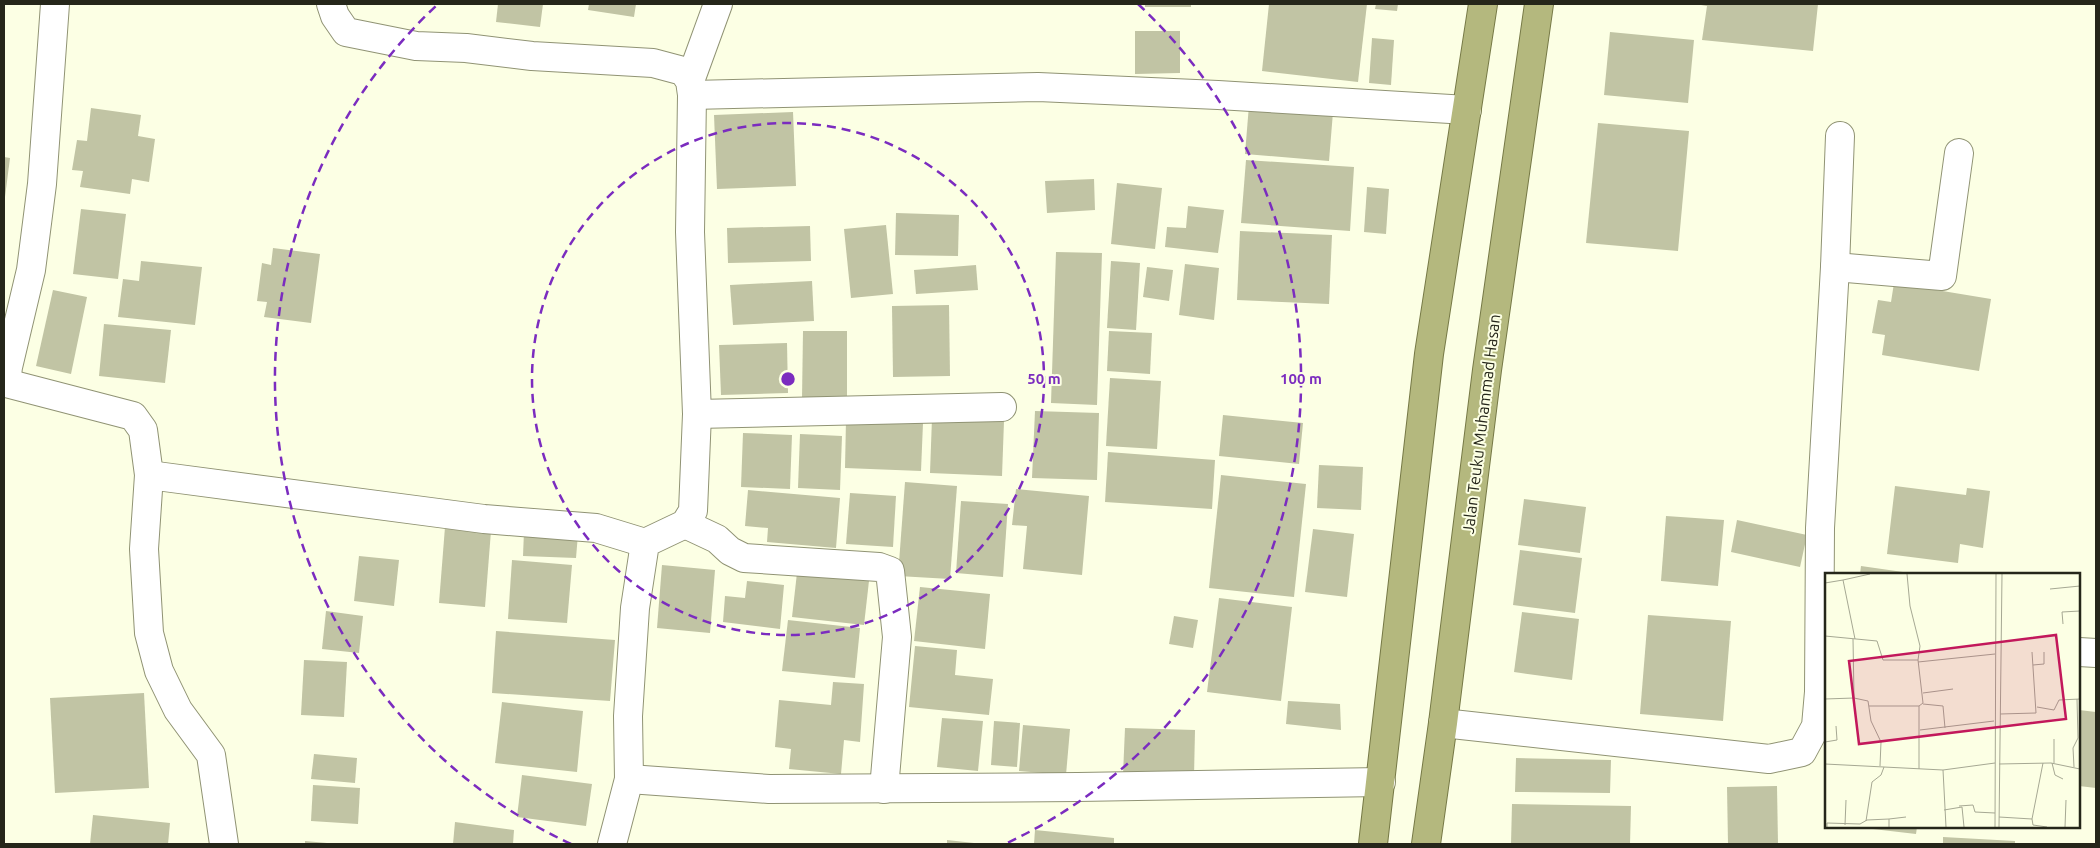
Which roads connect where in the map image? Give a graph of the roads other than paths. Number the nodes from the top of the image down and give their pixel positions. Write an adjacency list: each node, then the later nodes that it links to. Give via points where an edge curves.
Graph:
1 (55, 4): 11 (street, via 42,184 32,270)
2 (331, 4): 6 (street, via 334,16 346,32 416,46 653,64 683,71)
3 (718, 4): 6 (street)
4 (1483, 4): 7 (highway)
5 (1539, 4): 20 (highway, Jalan Teuku Muhammad Hasan, via 1487,370)
6 (691, 88): 7 (street, via 1038,87); 13 (street, via 690,232)
7 (1467, 110): 22 (highway, via 1429,354)
8 (1840, 136): 10 (street)
9 (1959, 153): 10 (street, via 1942,276)
10 (1835, 267): 19 (street, via 1820,528)
11 (5, 383): 14 (street, via 133,416 144,430)
12 (1002, 407): 13 (street)
13 (697, 414): 15 (street, via 693,511)
14 (149, 475): 16 (street, via 484,519 596,528); 24 (street, via 144,549 150,633 159,671 178,710 211,755)
15 (685, 524): 16 (street); 23 (street, via 717,539 744,558 879,567 890,571 897,637)
16 (645, 543): 21 (street, via 635,608 628,716)
17 (2080, 652): 18 (street)
18 (2096, 653)
19 (1822, 693): 20 (street, via 1816,726 1802,752 1769,759)
20 (1443, 723): 27 (highway, Jalan Teuku Muhammad Hasan)
21 (630, 779): 23 (street, via 769,789); 25 (street)
22 (1381, 782): 23 (street); 26 (highway)
23 (884, 789)
24 (224, 844)
25 (612, 844)
26 (1373, 844)
27 (1426, 844)

